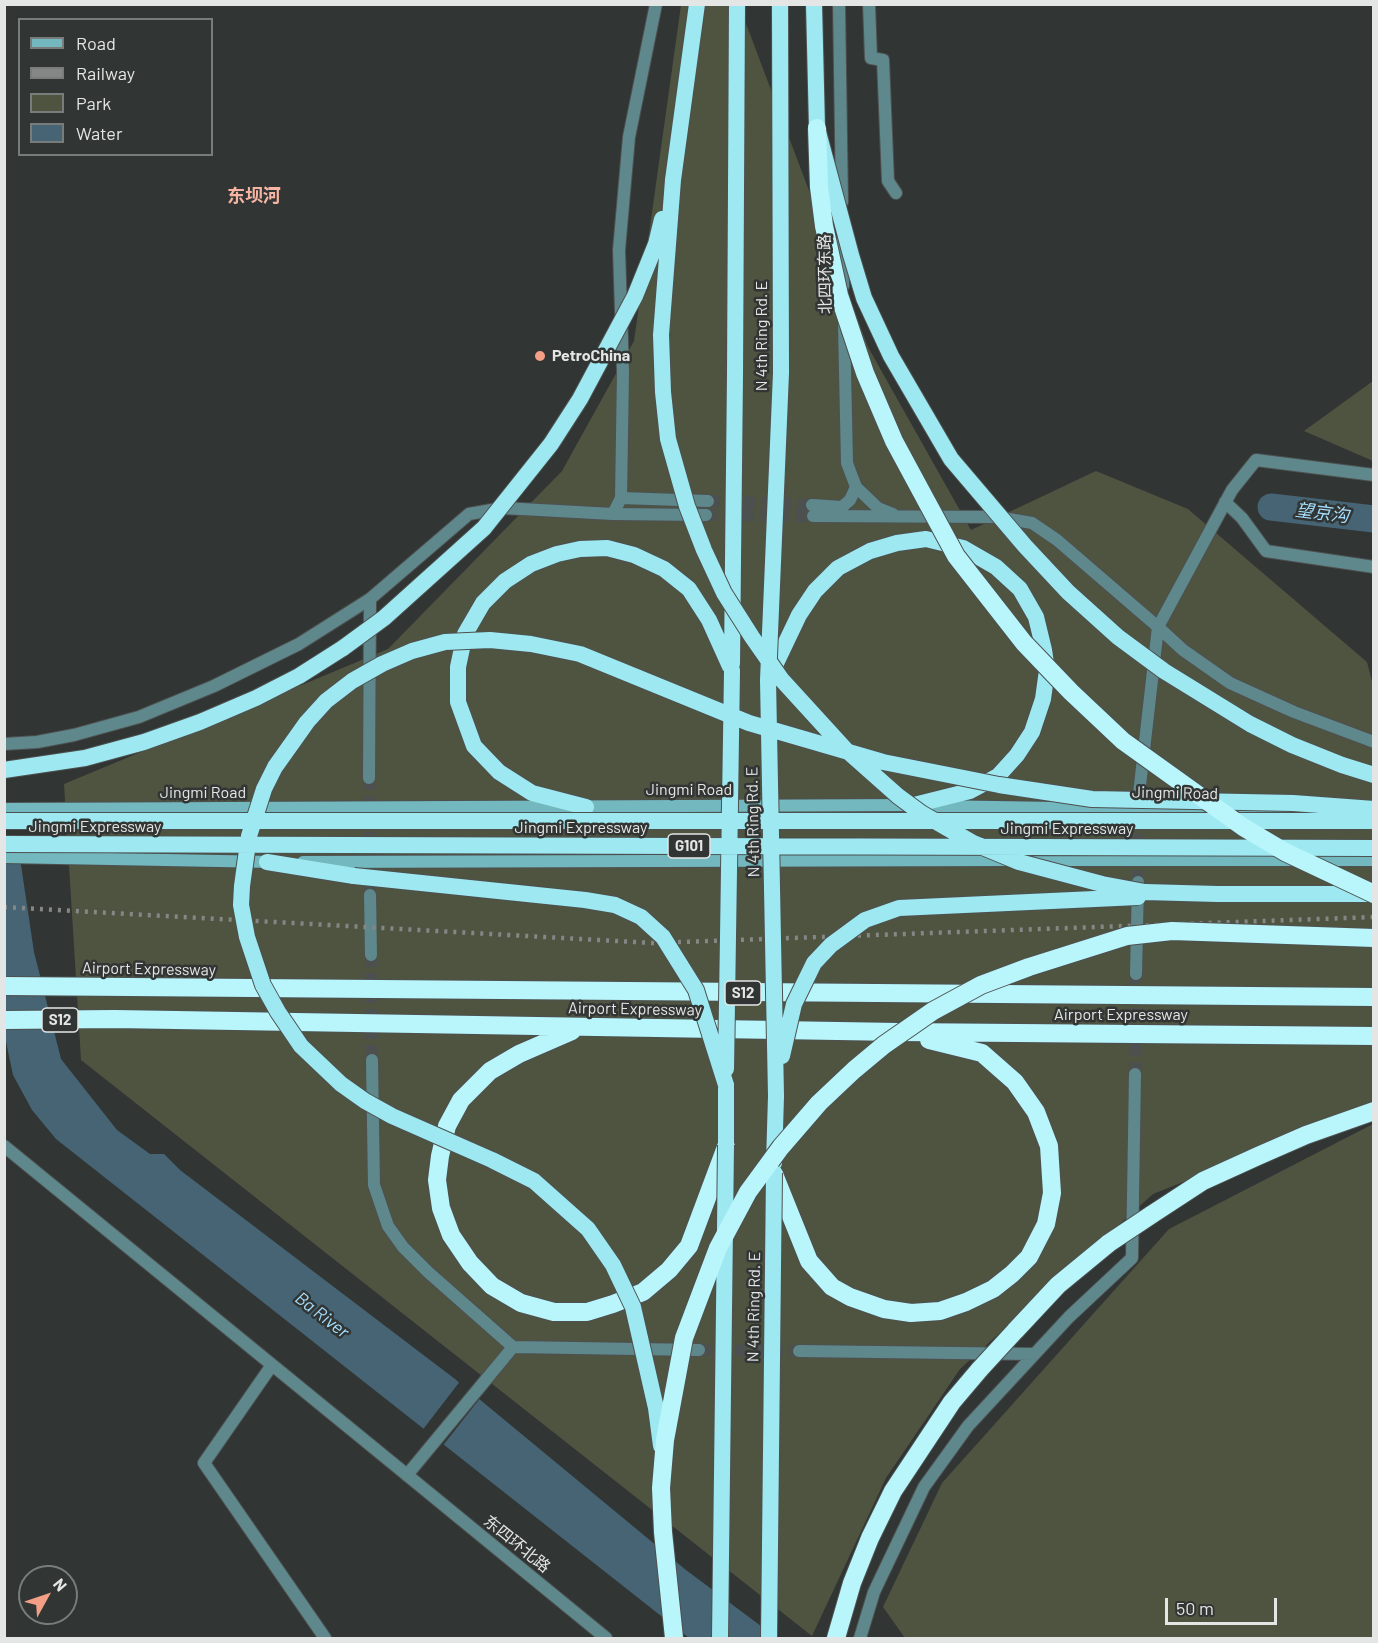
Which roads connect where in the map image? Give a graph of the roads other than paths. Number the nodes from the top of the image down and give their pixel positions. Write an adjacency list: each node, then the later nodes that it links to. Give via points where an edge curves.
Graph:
1 (656, 4): 13 (street, via 629,137 620,249)
2 (697, 4): 9 (highway)
3 (737, 4): 22 (highway, N 4th Ring Rd. E, bridge)
4 (780, 4): 23 (highway, N 4th Ring Rd. E, bridge, via 781,373)
5 (814, 4): 8 (highway, bridge)
6 (839, 4): 12 (street, 北四环东路, via 847,463)
7 (869, 4): 10 (street, via 871,58 883,60 888,182)
8 (817, 128): 27 (highway, bridge, via 864,298 920,407 951,459 983,499 1068,592 1164,671 1292,745); 43 (highway, bridge, via 819,187 832,268 865,373 894,441 962,563 1024,643 1123,741 1242,827)
9 (673, 180): 26 (highway, bridge, via 656,244 635,296 580,399 551,444 484,528 384,618 299,676 200,722 85,758); 42 (highway, bridge, via 661,335 668,439 687,506 724,593 782,680 845,749 898,796 973,843 1019,862 1102,884 1145,892)
10 (896, 193)
11 (1374, 475): 15 (street, via 1256,460)
12 (856, 487): 18 (street, 北四环东路, via 878,508); 18 (street, via 842,507 812,511)
13 (621, 498): 14 (street); 16 (street)
14 (708, 501)
15 (1225, 502): 19 (street, via 1266,551); 21 (street)
16 (613, 513): 17 (street); 20 (street, via 503,508 469,514)
17 (706, 515)
18 (900, 517): 21 (street, via 997,517 1032,523)
19 (1374, 567)
20 (370, 599): 25 (street, via 299,644 139,717 74,735); 28 (street)
21 (1158, 627): 24 (street, via 1182,650 1230,683); 29 (street)
22 (732, 671): 31 (highway, via 709,620 689,589 664,569 634,555 607,548 568,551 531,564 506,581 483,603 465,634 458,667 458,702 474,746 498,772 532,793); 56 (highway, N 4th Ring Rd. E, bridge)
23 (768, 680): 30 (highway, bridge, via 815,591 838,568 870,551 926,539 963,548 996,567 1020,589 1036,617 1044,650 1047,670 1043,699 1032,732 998,776 970,791); 57 (highway, N 4th Ring Rd. E, bridge)
24 (1374, 742)
25 (4, 744)
26 (4, 770)
27 (1374, 775)
28 (369, 778)
29 (1138, 794)
30 (914, 805): 31 (main road, Jingmi Road); 33 (main road, Jingmi Road)
31 (586, 807): 32 (main road, Jingmi Road)
32 (4, 809)
33 (1374, 811): 67 (highway, bridge, via 1293,803 1092,799 999,785 883,762 749,723 580,654 531,644 490,640 446,642 412,651 352,681 326,701 275,766 249,836 241,905 263,985 302,1046 341,1084 392,1116 534,1181 588,1229 613,1265 633,1307 656,1408)
34 (4, 821): 35 (highway, Jingmi Expressway / G101, bridge)
35 (1374, 821)
36 (4, 844): 37 (highway, Jingmi Expressway / G101, bridge)
37 (1374, 848)
38 (4, 857): 40 (main road, G101)
39 (1374, 860): 40 (main road, G101)
40 (267, 862): 56 (highway, bridge, via 354,876 585,900 615,905 640,917 663,937 696,990)
41 (1138, 882): 47 (street)
42 (1217, 894): 43 (highway); 57 (highway, bridge, via 899,908 865,920 814,963 794,1004)
43 (1374, 894)
44 (370, 895): 46 (street)
45 (1374, 938): 67 (highway, bridge, via 1172,931 1127,936 981,985 933,1011 884,1045 827,1095 781,1147 748,1192 718,1248 684,1338)
46 (371, 955)
47 (1136, 974)
48 (4, 986): 49 (highway, Airport Expressway / S12)
49 (1374, 997)
50 (4, 1020): 51 (highway, Airport Expressway / S12)
51 (579, 1028): 52 (highway, Airport Expressway / S12); 59 (highway, bridge, via 490,1071 461,1100 447,1126 437,1180 441,1208 451,1235 492,1286 521,1303 554,1311 587,1312 643,1292 689,1246)
52 (898, 1032): 53 (highway, Airport Expressway / S12); 61 (highway, via 982,1053 1015,1082 1036,1112 1049,1146 1052,1193 1046,1224 1029,1257 993,1289 966,1302 940,1311 911,1313 884,1309 832,1287 809,1261)
53 (1374, 1036)
54 (372, 1060): 62 (street, via 374,1185 388,1226 428,1272)
55 (1135, 1074): 65 (street, via 1132,1258)
56 (726, 1085): 59 (highway, N 4th Ring Rd. E)
57 (776, 1096): 61 (highway, N 4th Ring Rd. E, bridge)
58 (1374, 1112): 74 (highway, bridge, via 1306,1135 1203,1181 1109,1244 1058,1285 952,1402 893,1491 852,1583)
59 (726, 1145): 72 (highway, N 4th Ring Rd. E, bridge)
60 (4, 1146): 66 (street, 东四环北路)
61 (774, 1173): 73 (highway, N 4th Ring Rd. E, bridge)
62 (513, 1347): 63 (street); 68 (street)
63 (699, 1350)
64 (799, 1351): 65 (street)
65 (1033, 1354): 75 (street, via 968,1426 924,1487 874,1592)
66 (272, 1365): 68 (street, 东四环北路); 69 (street, via 204,1463)
67 (663, 1464): 71 (highway, bridge, via 663,1532)
68 (407, 1475): 70 (street, 东四环北路)
69 (325, 1638)
70 (606, 1638)
71 (674, 1638)
72 (720, 1638)
73 (769, 1638)
74 (836, 1638)
75 (860, 1638)

